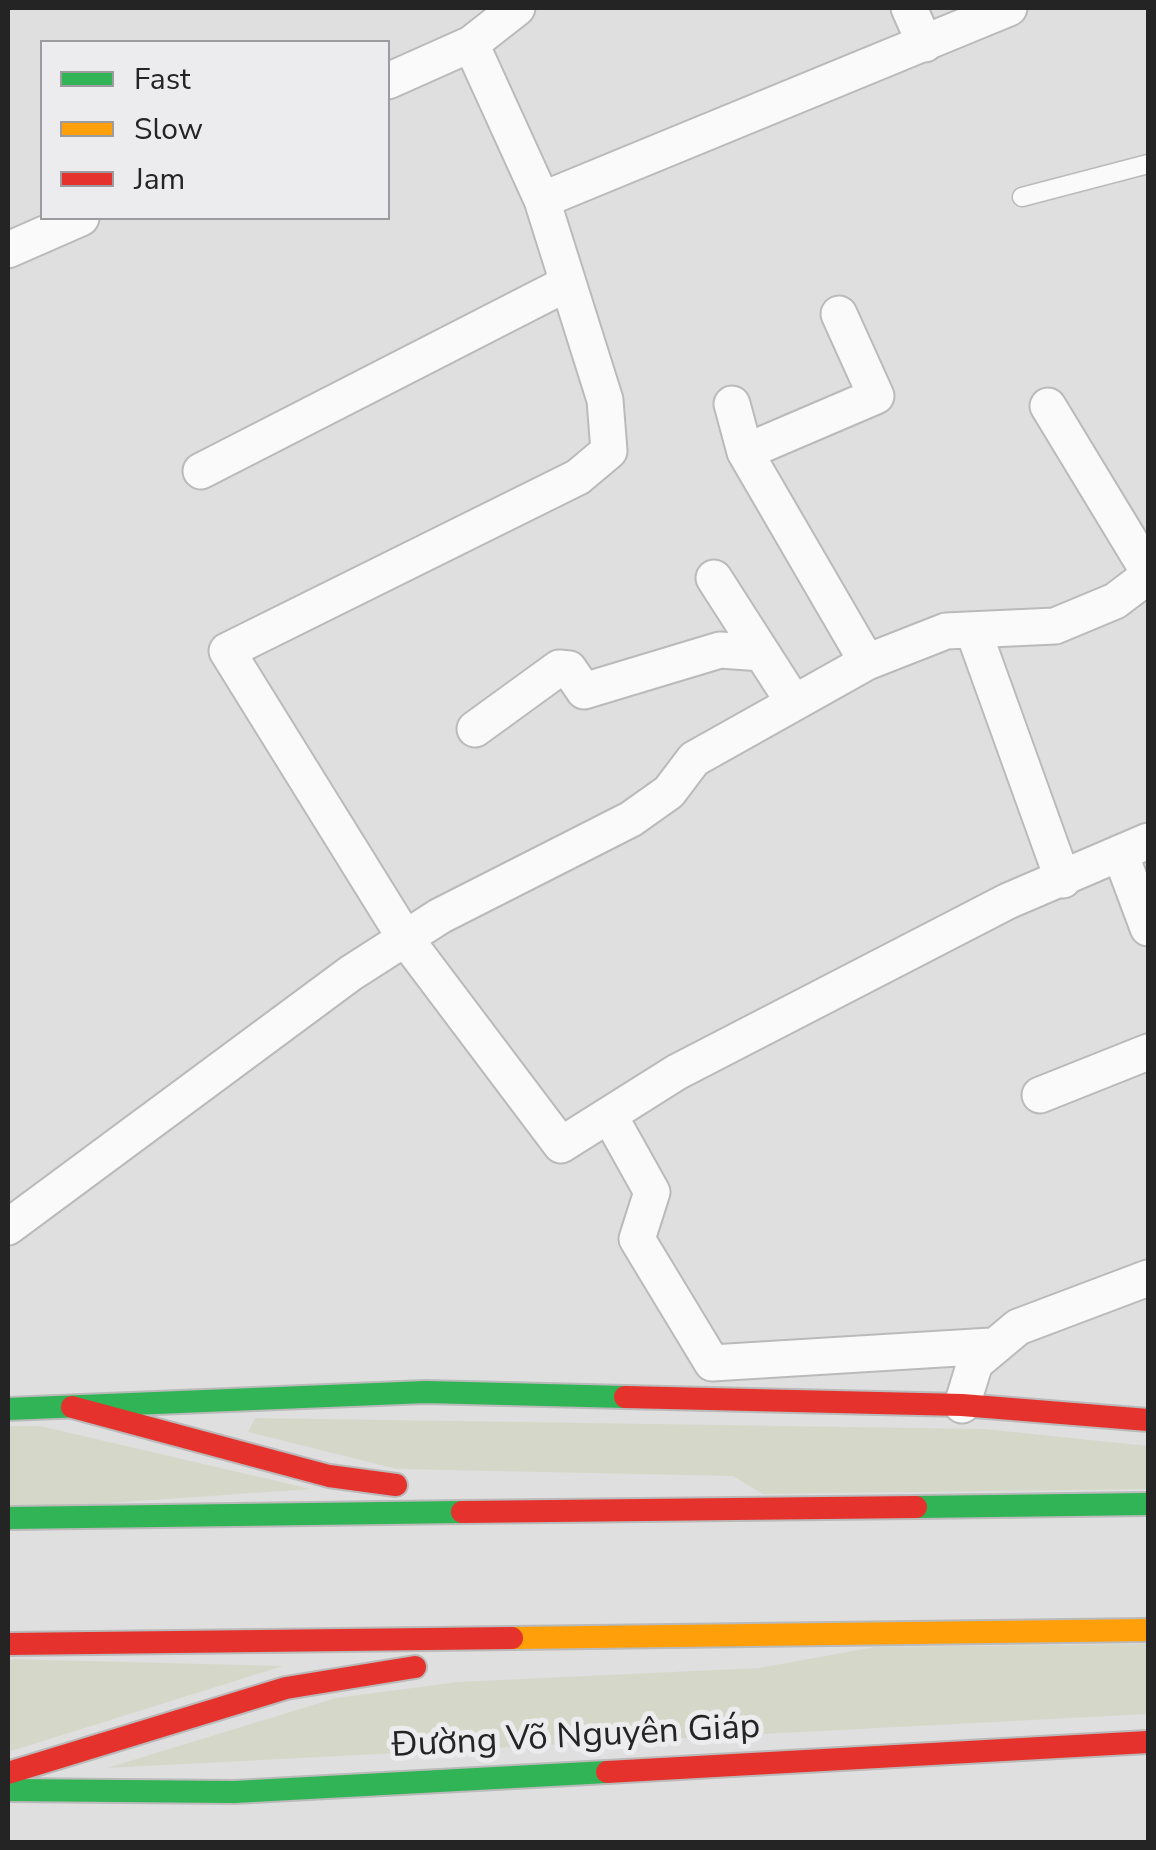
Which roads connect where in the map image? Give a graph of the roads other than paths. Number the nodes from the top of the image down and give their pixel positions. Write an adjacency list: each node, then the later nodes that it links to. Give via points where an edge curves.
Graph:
1 (518, 8): 4 (street)
2 (909, 8): 5 (street)
3 (1008, 8): 5 (street)
4 (471, 44): 6 (street); 9 (street)
5 (925, 44): 9 (street)
6 (390, 80)
7 (1148, 164): 8 (lane)
8 (1022, 196)
9 (542, 200): 12 (street)
10 (76, 220): 11 (street)
11 (8, 250)
12 (568, 283): 17 (street); 28 (street, via 605,400 609,450 578,476 227,651)
13 (839, 314): 16 (street, via 876,396)
14 (732, 404): 16 (street)
15 (1048, 406): 18 (street)
16 (745, 452): 22 (street)
17 (201, 470)
18 (1148, 574): 20 (street, via 1115,601 1055,626)
19 (714, 578): 21 (street)
20 (973, 630): 22 (street, via 946,631); 26 (street)
21 (762, 654): 23 (street); 24 (street, via 720,650 584,691 570,669 560,668)
22 (867, 662): 23 (street)
23 (794, 703): 28 (street, via 694,759 669,792 631,819)
24 (476, 729)
25 (1134, 847): 26 (street); 27 (street)
26 (1063, 880): 31 (street, via 973,918 676,1072)
27 (1148, 928)
28 (406, 938): 31 (street, via 561,1145); 32 (street)
29 (1148, 1052): 30 (street)
30 (1040, 1095)
31 (608, 1115): 34 (street, via 652,1192 638,1239 712,1363)
32 (8, 1227)
33 (1148, 1278): 34 (street, via 1018,1327)
34 (990, 1346): 35 (street, via 975,1362)
35 (962, 1405): 36 (main road, via 426,1392); 38 (main road)
36 (72, 1407): 37 (main road); 40 (main road, via 329,1476)
37 (8, 1409)
38 (1148, 1420)
39 (1148, 1504): 40 (main road)
40 (582, 1510): 41 (main road)
41 (8, 1518)
42 (1148, 1630): 43 (main road)
43 (851, 1633): 44 (main road); 45 (main road)
44 (8, 1644)
45 (710, 1661)
46 (444, 1666): 48 (main road, via 286,1688)
47 (1148, 1742): 49 (main road, Đường Võ Nguyên Giáp, via 234,1792)
48 (8, 1773)
49 (8, 1790)

